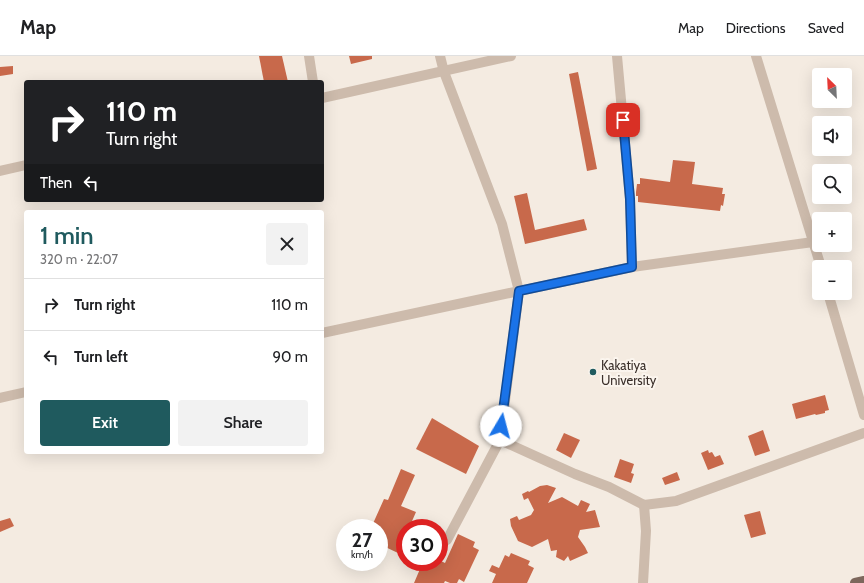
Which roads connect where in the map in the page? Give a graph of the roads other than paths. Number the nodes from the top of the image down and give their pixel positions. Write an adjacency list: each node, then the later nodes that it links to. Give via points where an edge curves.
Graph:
1 (309, 56): 7 (street)
2 (440, 56): 6 (street)
3 (511, 56): 6 (street)
4 (618, 56): 13 (street, via 630,199)
5 (756, 56): 11 (street)
6 (444, 72): 8 (street); 14 (street, via 502,224)
7 (313, 80)
8 (324, 98)
9 (24, 165): 10 (street)
10 (0, 170)
11 (812, 239)
12 (812, 242): 13 (street)
13 (632, 267): 14 (street)
14 (519, 291): 16 (street); 21 (street)
15 (830, 300): 19 (street)
16 (324, 333)
17 (24, 392): 18 (street)
18 (0, 398)
19 (864, 414)
20 (864, 433): 22 (street, via 676,502)
21 (500, 440): 22 (street, via 609,487); 23 (street)
22 (644, 505): 25 (street, via 646,531)
23 (448, 538)
24 (864, 581): 26 (main road)
25 (643, 583)
26 (855, 583)

